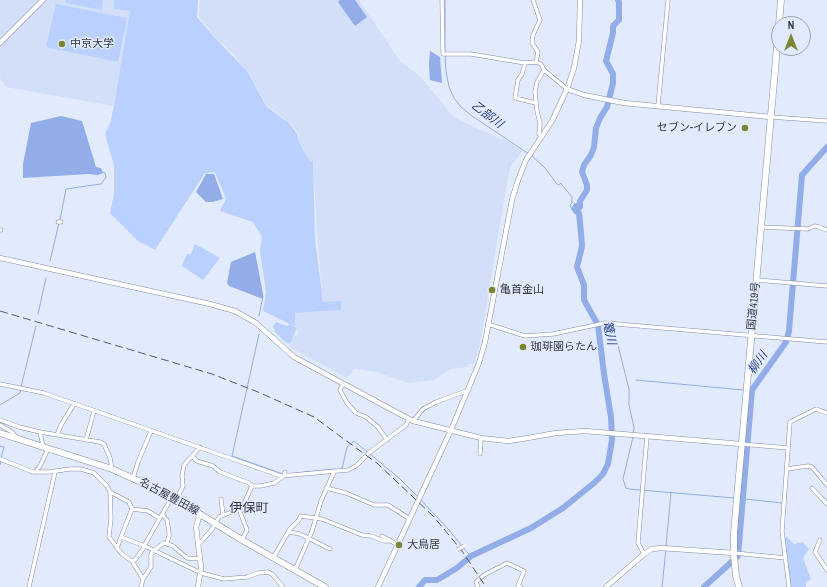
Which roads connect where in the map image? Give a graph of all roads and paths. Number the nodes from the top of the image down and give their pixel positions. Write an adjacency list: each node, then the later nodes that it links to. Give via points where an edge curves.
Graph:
1 (44, 0): 8 (street)
2 (442, 0): 11 (street, via 443,54 486,56)
3 (533, 0): 10 (street, via 540,20 532,43 538,52)
4 (580, 0): 13 (street, via 579,41)
5 (668, 0): 15 (street)
6 (781, 0): 7 (main road, 国道419号)
7 (780, 16)
8 (0, 42)
9 (776, 56): 16 (main road, 国道419号)
10 (536, 62): 11 (street); 12 (street, via 541,64)
11 (525, 63): 14 (street, via 518,80 516,98)
12 (544, 70): 13 (street); 14 (street, via 537,82)
13 (568, 88): 15 (street, via 598,98); 18 (street)
14 (536, 103): 18 (street)
15 (658, 106): 16 (street)
16 (771, 117): 17 (street); 19 (main road, 国道419号)
17 (827, 121)
18 (541, 137): 24 (street, via 521,172 512,200)
19 (762, 227): 20 (street, via 808,230 815,226); 22 (main road, 国道419号)
20 (827, 230)
21 (0, 258): 28 (street, via 235,311 256,323 294,357)
22 (757, 280): 23 (street); 25 (main road, 国道419号)
23 (827, 286)
24 (488, 324): 25 (street, via 525,336 553,334 605,323); 29 (street, via 480,363)
25 (752, 335): 26 (street); 46 (main road, 国道419号)
26 (827, 342)
27 (0, 384): 30 (street)
28 (343, 384): 34 (street); 45 (street, via 340,390 347,403 356,413 378,427)
29 (469, 390): 34 (street, via 436,402); 36 (street)
30 (74, 404): 31 (street); 40 (street)
31 (94, 411): 37 (street); 44 (street)
32 (827, 413): 49 (street, via 816,409 790,422)
33 (0, 420): 38 (street)
34 (411, 420): 36 (street); 45 (street)
35 (0, 425): 43 (street)
36 (451, 430): 42 (street); 78 (street)
37 (151, 431): 47 (street); 61 (street)
38 (40, 432): 40 (street); 48 (street)
39 (0, 433): 43 (main road, 名古屋豊田線)
40 (57, 435): 44 (street)
41 (647, 436): 42 (street, via 585,431 556,433 522,440); 46 (street); 96 (street, via 638,543)
42 (481, 438): 50 (street)
43 (17, 439): 48 (main road, 名古屋豊田線)
44 (86, 440): 54 (street, via 104,444)
45 (387, 440): 59 (street, via 356,466)
46 (743, 444): 49 (street); 97 (main road, 国道419号, via 734,532)
47 (200, 447): 51 (street); 60 (street)
48 (45, 448): 53 (main road, 名古屋豊田線); 57 (street, via 40,466)
49 (788, 448): 55 (street)
50 (480, 454)
51 (192, 456): 63 (street); 69 (street, via 184,465 183,486)
52 (2, 460): 57 (street)
53 (94, 464): 54 (main road, 名古屋豊田線); 56 (street)
54 (112, 469): 61 (main road, 名古屋豊田線)
55 (786, 469): 62 (street, via 808,466); 99 (street, via 782,531)
56 (91, 471): 58 (street, via 70,469); 66 (street)
57 (35, 472): 58 (street)
58 (55, 472): 106 (street)
59 (334, 472): 60 (street); 64 (street)
60 (284, 474): 63 (street, via 274,483)
61 (133, 478): 67 (main road, 名古屋豊田線)
62 (827, 485)
63 (252, 486): 72 (street)
64 (326, 488): 77 (street); 78 (street, via 374,505 388,505)
65 (812, 488): 70 (street)
66 (110, 492): 71 (street, via 128,502); 92 (street, via 109,537)
67 (172, 497): 69 (main road, 名古屋豊田線); 73 (street)
68 (221, 499): 75 (street)
69 (178, 501): 74 (main road, 名古屋豊田線)
70 (826, 504)
71 (132, 509): 76 (street, via 148,511); 82 (street)
72 (239, 509): 75 (street); 84 (street, via 247,530)
73 (162, 514): 76 (street); 87 (street, via 169,536)
74 (200, 514): 79 (main road, 名古屋豊田線); 88 (street, via 196,527)
75 (223, 516): 79 (street, via 219,517)
76 (159, 518): 90 (street)
77 (315, 518): 80 (street, via 301,516); 83 (street); 86 (street, via 362,535)
78 (410, 519): 89 (street)
79 (216, 524): 84 (main road, 名古屋豊田線); 88 (street)
80 (289, 532): 83 (street); 98 (street)
81 (382, 536): 86 (street)
82 (121, 537): 90 (street); 92 (street)
83 (309, 538): 93 (street); 102 (street)
84 (242, 540): 98 (main road, 名古屋豊田線)
85 (820, 540): 103 (street, via 815,552)
86 (390, 541): 89 (street)
87 (167, 543): 94 (street); 100 (street, via 187,558)
88 (198, 544): 100 (street)
89 (398, 545): 111 (street)
90 (144, 546): 94 (street); 101 (street)
91 (464, 546): 95 (street, bridge)
92 (117, 548): 101 (street)
93 (330, 548)
94 (153, 550): 104 (street); 105 (street, via 151,567)
95 (457, 550)
96 (644, 554): 97 (street, via 652,549 661,548); 114 (street)
97 (735, 556): 99 (street); 115 (main road, 国道419号)
98 (273, 558): 102 (main road, 名古屋豊田線)
99 (786, 558): 116 (street)
100 (200, 559): 104 (street)
101 (132, 561): 105 (street)
102 (295, 570): 110 (main road, 名古屋豊田線)
103 (827, 570)
104 (200, 573): 108 (street); 109 (street, via 224,579 268,572)
105 (143, 579): 107 (street)
106 (29, 587)
107 (141, 587)
108 (198, 587)
109 (283, 587)
110 (326, 587)
111 (378, 587)
112 (478, 587): 113 (street, via 476,582 484,575 507,563 524,571 518,586)
113 (520, 587)
114 (606, 587)
115 (739, 587)
116 (789, 587)

